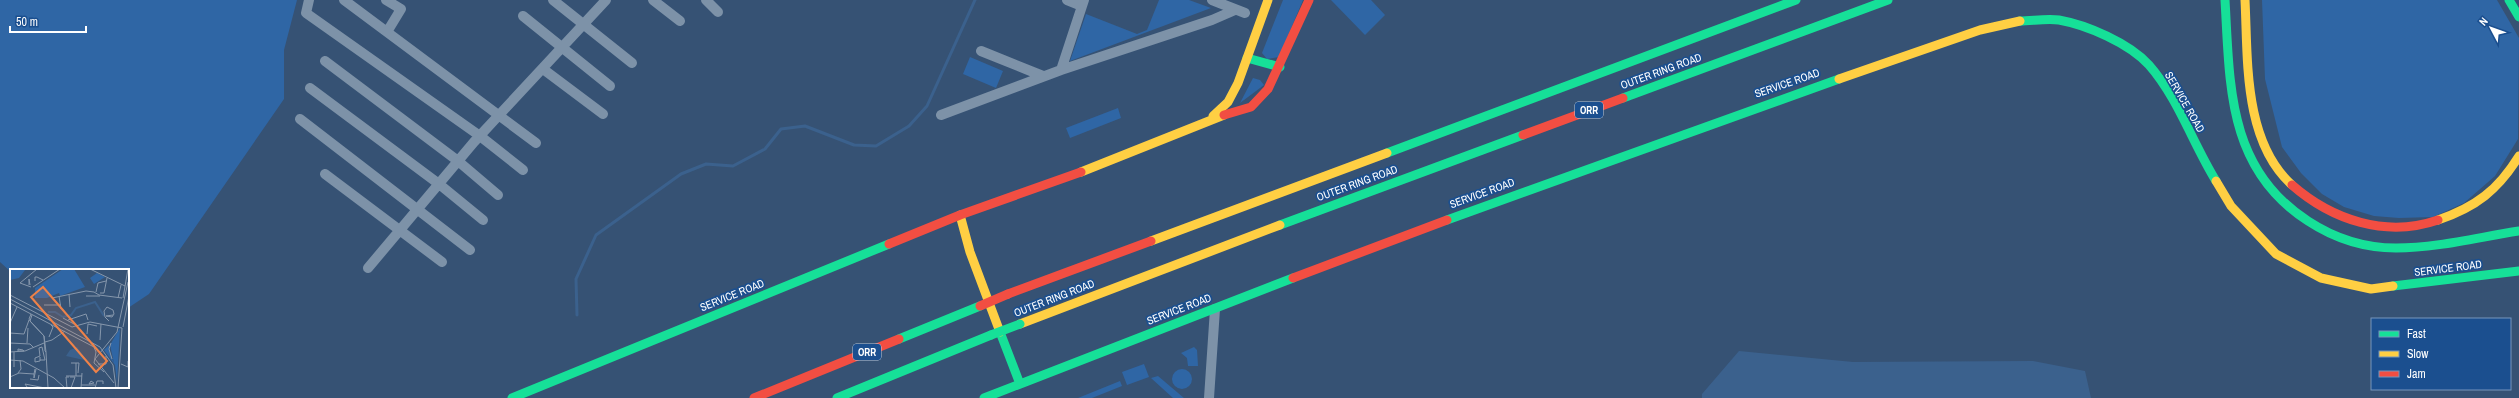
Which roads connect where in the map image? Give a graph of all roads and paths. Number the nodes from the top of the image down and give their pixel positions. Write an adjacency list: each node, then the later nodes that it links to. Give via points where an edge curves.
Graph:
1 (309, 0): 40 (street, via 306,12)
2 (344, 0): 23 (street)
3 (386, 0): 23 (street, via 401,9)
4 (553, 0): 22 (street)
5 (605, 0): 22 (street)
6 (653, 0): 21 (street)
7 (706, 0): 18 (street)
8 (1067, 0): 17 (street)
9 (1212, 0): 31 (street, via 1240,11)
10 (1268, 0): 26 (main road)
11 (1309, 0): 29 (main road)
12 (1796, 0): 60 (main road, OUTER RING ROAD / ORR, bridge, via 1008,294)
13 (1888, 0): 61 (main road, OUTER RING ROAD / ORR, bridge, via 1225,245 991,335)
14 (2225, 0): 52 (main road, via 2230,79 2238,127 2253,165 2275,194 2302,218 2332,236 2365,246 2396,248)
15 (2245, 0): 42 (main road, via 2250,77 2257,122 2270,155 2289,181 2308,198 2340,218 2368,226 2398,228 2435,224 2469,208 2502,182)
16 (2509, 0): 20 (main road)
17 (1083, 3): 31 (street)
18 (718, 12)
19 (523, 16): 24 (street)
20 (2519, 17)
21 (680, 22)
22 (583, 24): 24 (street); 28 (street)
23 (387, 32): 36 (street)
24 (562, 47): 30 (street); 33 (street)
25 (981, 51): 32 (street)
26 (1247, 58): 29 (main road); 39 (main road, via 1228,102)
27 (325, 61): 43 (street)
28 (632, 62)
29 (1280, 67): 39 (main road, via 1268,89 1252,107)
30 (543, 69): 35 (street); 36 (street)
31 (1061, 70): 32 (street)
32 (1043, 76): 37 (street)
33 (610, 86)
34 (310, 88): 46 (street)
35 (603, 114)
36 (499, 116): 40 (street); 41 (street)
37 (941, 116)
38 (300, 119): 48 (street)
39 (1209, 119): 49 (main road, SERVICE ROAD, via 1092,168)
40 (480, 136): 43 (street); 44 (street)
41 (536, 143)
42 (2519, 156)
43 (458, 162): 46 (street); 47 (street)
44 (523, 170)
45 (325, 174): 51 (street)
46 (439, 184): 48 (street); 50 (street)
47 (498, 195)
48 (417, 210): 51 (street); 53 (street)
49 (960, 215): 58 (main road, via 970,252); 59 (main road, SERVICE ROAD)
50 (483, 220)
51 (400, 229): 54 (street); 55 (street)
52 (2519, 231)
53 (470, 250)
54 (442, 262)
55 (368, 268)
56 (2519, 271): 57 (main road, SERVICE ROAD, via 2371,289 2321,278 2276,254 2231,206 2167,90 2148,64 2120,44 2089,28 2058,20 2016,21 1965,35 1748,109 1378,244)
57 (1215, 309): 58 (main road, SERVICE ROAD); 63 (street)
58 (1020, 384): 62 (main road, SERVICE ROAD)
59 (512, 398)
60 (754, 398)
61 (837, 398)
62 (984, 398)
63 (1209, 398)

